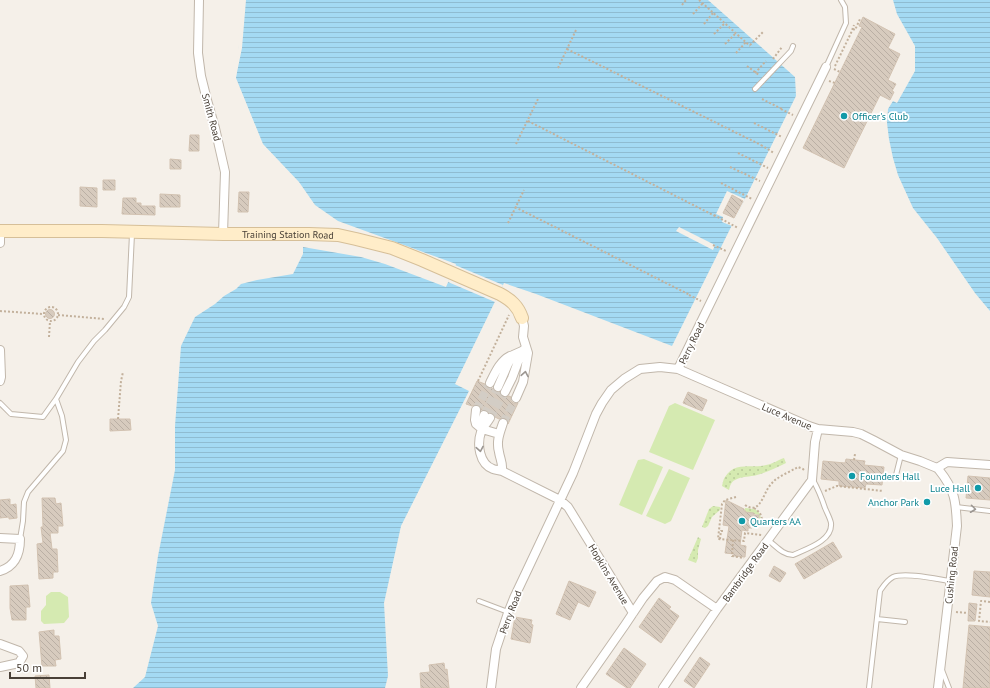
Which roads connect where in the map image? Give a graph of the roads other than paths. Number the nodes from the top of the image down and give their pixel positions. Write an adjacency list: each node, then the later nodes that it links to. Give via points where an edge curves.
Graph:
1 (198, 0): 8 (street, Smith Road, via 198,53 201,76 225,172)
2 (841, 0): 4 (lane, via 846,7 846,23)
3 (793, 46): 5 (lane)
4 (830, 68): 14 (street, Perry Road)
5 (755, 89)
6 (0, 231): 7 (street, Training Station Road); 9 (street)
7 (132, 232): 8 (street, Training Station Road); 20 (lane, via 129,297 124,307 78,362)
8 (223, 234): 10 (street, Training Station Road, via 338,236 392,248 508,298 517,306)
9 (0, 243)
10 (522, 318): 11 (street, Training Station Road)
11 (524, 349): 13 (street); 17 (street, Training Station Road, via 512,378); 18 (street, Training Station Road, one-way to 11, via 528,353)
12 (0, 350): 15 (street)
13 (513, 355): 16 (street, via 500,365); 17 (street, via 508,364)
14 (678, 369): 26 (street, Luce Avenue); 34 (street, Perry Road, via 640,369 610,390 596,414)
15 (0, 381)
16 (490, 383)
17 (504, 388): 18 (street)
18 (520, 390): 19 (street, Training Station Road)
19 (516, 398)
20 (56, 399): 21 (lane, via 42,417 11,414); 39 (lane, via 66,440 63,451 28,492 24,502)
21 (0, 403)
22 (476, 410): 25 (street, via 476,424)
23 (487, 416): 25 (street)
24 (503, 423): 27 (street)
25 (482, 429): 27 (street); 31 (street, one-way to 31, via 479,442 482,458 492,469)
26 (818, 429): 28 (street, Luce Avenue, via 860,434); 33 (street)
27 (499, 434): 31 (street, via 498,451 503,465)
28 (901, 456): 30 (street, Luce Avenue); 32 (lane)
29 (990, 465): 30 (street, via 947,462)
30 (937, 468): 35 (street, Cushing Road, via 950,485)
31 (502, 471): 34 (street)
32 (896, 475)
33 (812, 480): 38 (street, Bambridge Road); 38 (lane, via 831,522 828,536 794,555 783,552)
34 (560, 500): 44 (street, Perry Road); 45 (street, Hopkins Avenue, via 568,506)
35 (956, 507): 36 (lane, one-way to 36); 41 (street, Cushing Road, via 957,526)
36 (990, 511)
37 (0, 538): 39 (street)
38 (767, 538): 43 (street, Bambridge Road)
39 (20, 539): 40 (street, via 17,558 8,569)
40 (0, 571)
41 (950, 581): 46 (lane, via 910,575 886,581 880,591); 49 (street, Cushing Road)
42 (479, 601): 44 (lane)
43 (718, 609): 45 (street, via 675,580 665,578 656,581); 53 (street, Bambridge Road)
44 (508, 613): 51 (street, Perry Road, via 496,649)
45 (633, 613): 52 (street, Hopkins Avenue)
46 (877, 619): 47 (lane); 54 (lane)
47 (905, 622)
48 (0, 644): 50 (street, via 19,651 23,656 19,663)
49 (940, 666): 55 (street, Cushing Road); 56 (lane)
50 (0, 667)
51 (491, 688)
52 (581, 688)
53 (663, 688)
54 (869, 688)
55 (938, 688)
56 (949, 688)

